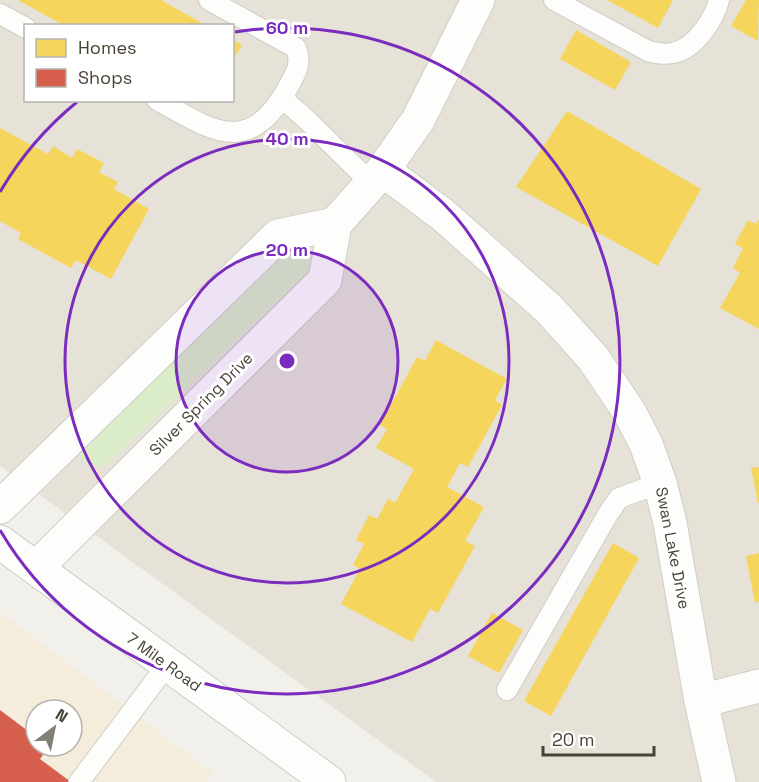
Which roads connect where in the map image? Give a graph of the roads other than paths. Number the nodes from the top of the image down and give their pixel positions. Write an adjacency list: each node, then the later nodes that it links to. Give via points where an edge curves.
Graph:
1 (209, 0): 7 (lane, via 296,48 299,68)
2 (478, 0): 9 (street, via 418,120)
3 (554, 0): 4 (lane, via 648,51 662,54 684,50 709,22)
4 (719, 0)
5 (0, 14): 6 (lane)
6 (24, 27)
7 (282, 98): 8 (lane, via 252,128 238,133 203,126); 9 (lane)
8 (161, 102)
9 (378, 177): 10 (street); 11 (street, Swan Lake Drive, via 443,215 549,309 593,358 630,413)
10 (335, 224): 12 (street, via 278,236); 14 (street, Silver Spring Drive, via 325,280)
11 (660, 483): 17 (lane, via 620,498 608,514); 18 (street, Swan Lake Drive)
12 (0, 507)
13 (1, 545): 14 (street, 7 Mile Road)
14 (36, 568): 15 (street, 7 Mile Road)
15 (167, 665): 19 (lane); 20 (street, 7 Mile Road)
16 (759, 686): 18 (street)
17 (507, 690)
18 (701, 700): 21 (street, Swan Lake Drive)
19 (79, 782)
20 (329, 782)
21 (719, 782)

